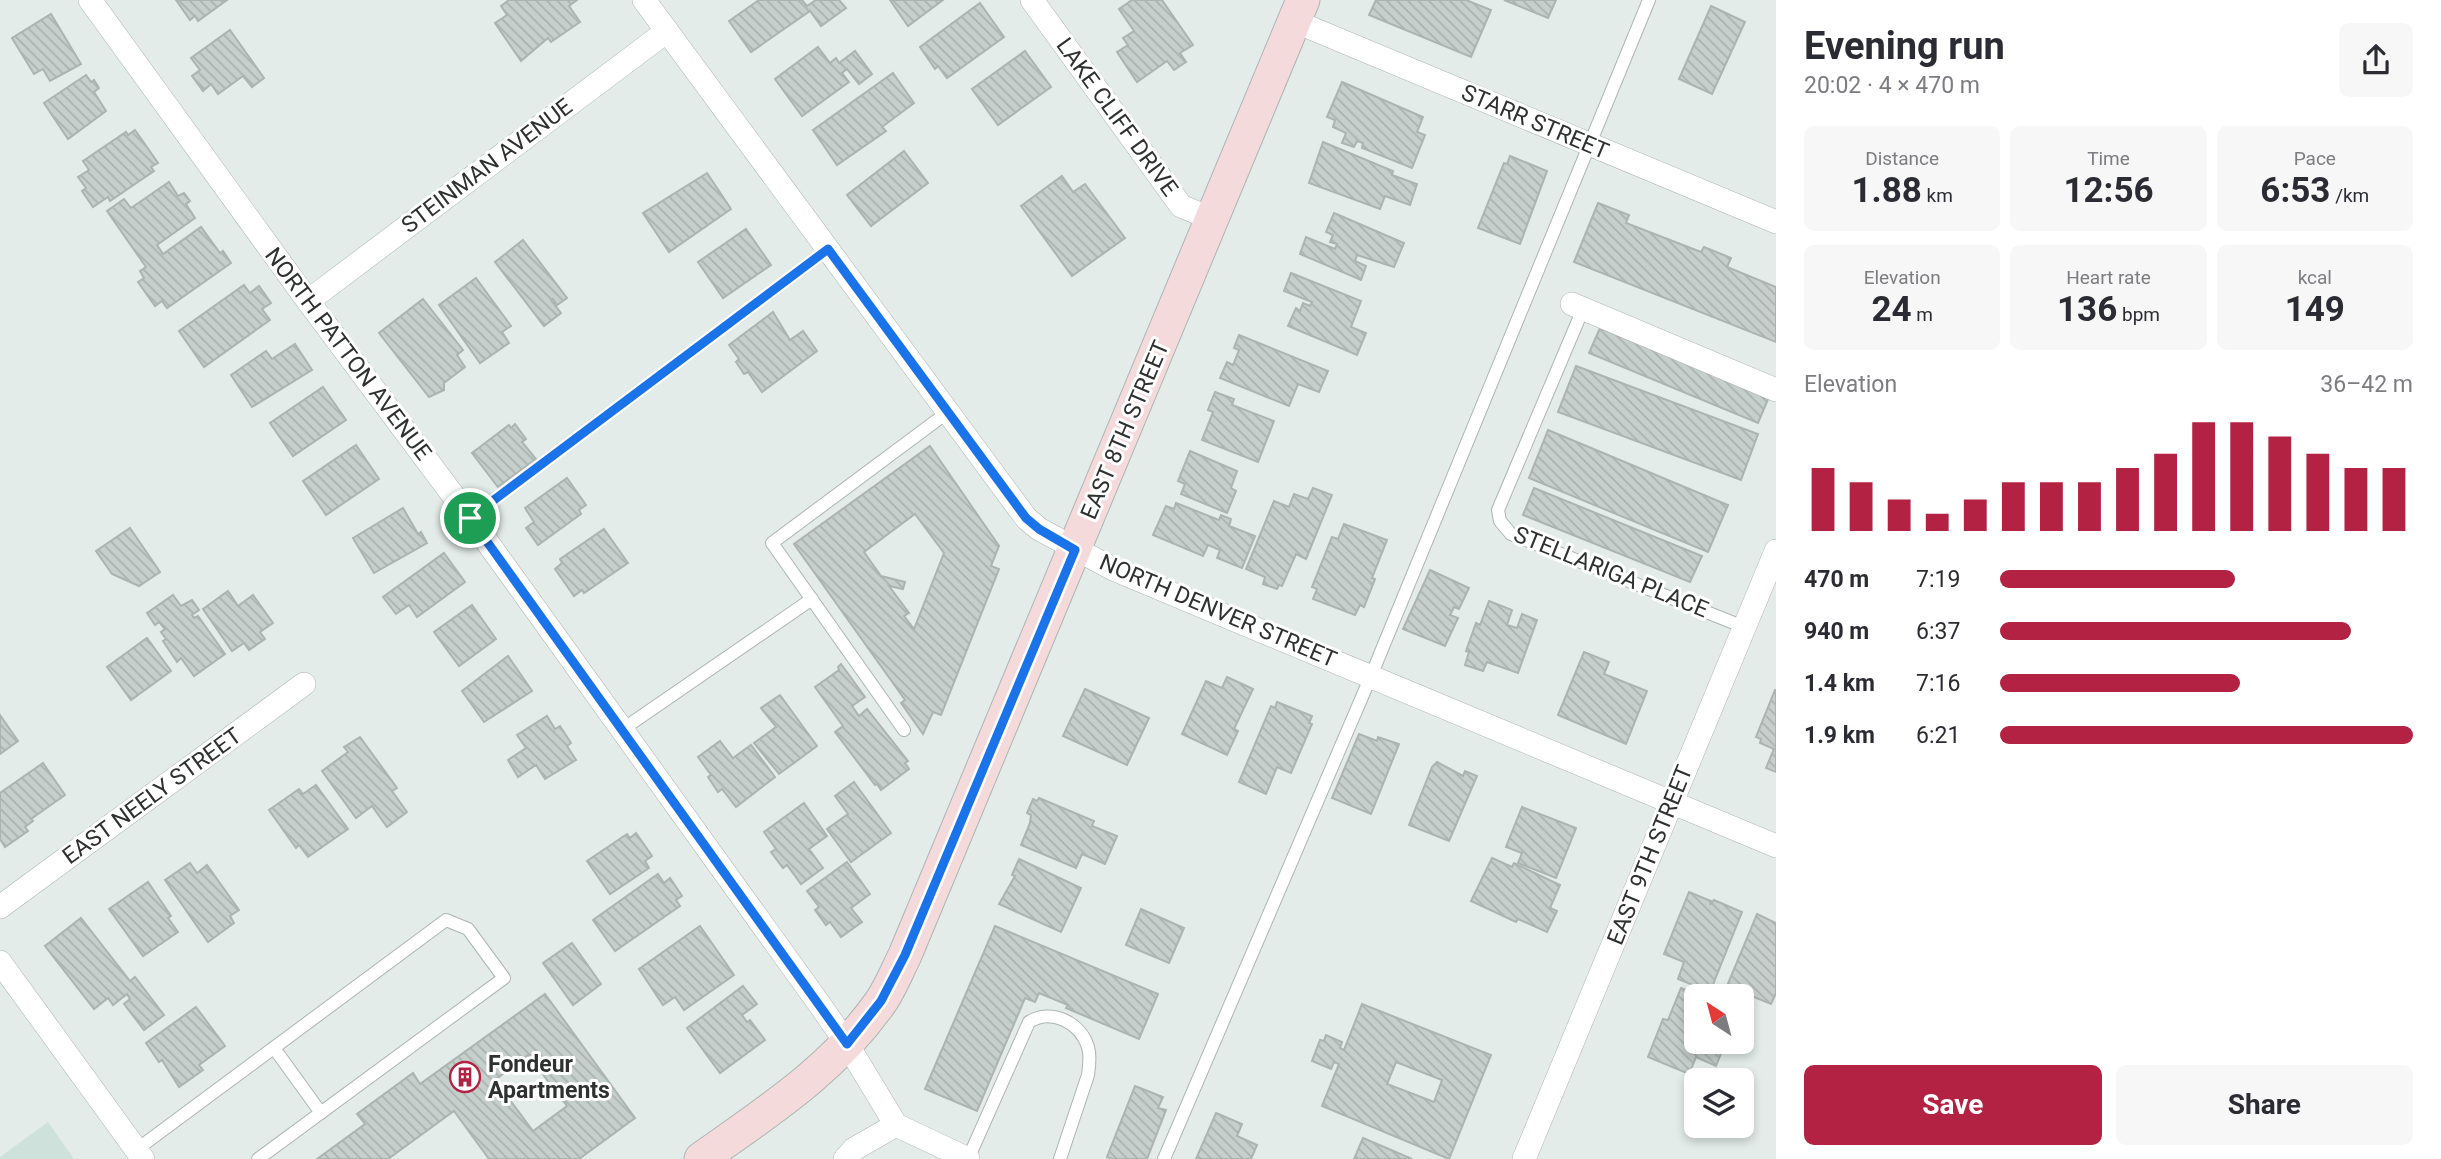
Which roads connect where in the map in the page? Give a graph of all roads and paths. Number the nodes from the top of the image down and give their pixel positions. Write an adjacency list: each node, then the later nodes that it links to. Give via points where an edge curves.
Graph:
1 (90, 0): 11 (street, NORTH PATTON AVENUE)
2 (644, 0): 6 (street, NORTH DENVER STREET)
3 (1032, 0): 8 (street, LAKE CLIFF DRIVE, via 1181,206)
4 (1649, 0): 7 (lane)
5 (1298, 10): 7 (street, STARR STREET); 8 (main road, EAST 8TH STREET)
6 (667, 32): 10 (street, NORTH DENVER STREET); 11 (street, STEINMAN AVENUE)
7 (1590, 146): 9 (street, STARR STREET); 20 (lane)
8 (1212, 219): 16 (main road, EAST 8TH STREET)
9 (1776, 222)
10 (828, 249): 14 (street, NORTH DENVER STREET); 15 (lane)
11 (308, 301): 15 (street, NORTH PATTON AVENUE)
12 (1577, 307): 13 (street); 19 (lane, STELLARIGA PLACE, via 1498,510 1500,521 1511,534)
13 (1776, 390)
14 (948, 412): 16 (street, NORTH DENVER STREET, via 1026,518); 18 (lane, via 772,543)
15 (470, 518): 22 (street, NORTH PATTON AVENUE)
16 (1075, 550): 20 (street, NORTH DENVER STREET); 28 (main road, EAST 8TH STREET, via 905,955 881,1001)
17 (1776, 551): 19 (street, EAST 9TH STREET)
18 (812, 599): 22 (lane); 23 (lane)
19 (1744, 626): 24 (street, EAST 9TH STREET)
20 (1371, 676): 24 (street, NORTH DENVER STREET); 38 (lane)
21 (304, 684): 26 (street, EAST NEELY STREET)
22 (623, 729): 28 (street, NORTH PATTON AVENUE)
23 (904, 730)
24 (1671, 803): 25 (street, NORTH DENVER STREET); 39 (street, EAST 9TH STREET)
25 (1776, 846)
26 (0, 908)
27 (0, 962): 32 (street)
28 (847, 1044): 31 (street, NORTH PATTON AVENUE); 34 (main road, EAST 8TH STREET, via 813,1079)
29 (274, 1048): 30 (lane); 30 (lane, via 446,920 468,929 504,978); 32 (lane)
30 (321, 1113): 33 (lane)
31 (896, 1125): 35 (street); 36 (street)
32 (139, 1154)
33 (258, 1159)
34 (701, 1159)
35 (845, 1159)
36 (968, 1159): 37 (lane, via 1029,1022 1051,1015 1080,1032 1090,1061)
37 (1060, 1159)
38 (1164, 1159)
39 (1524, 1159)

